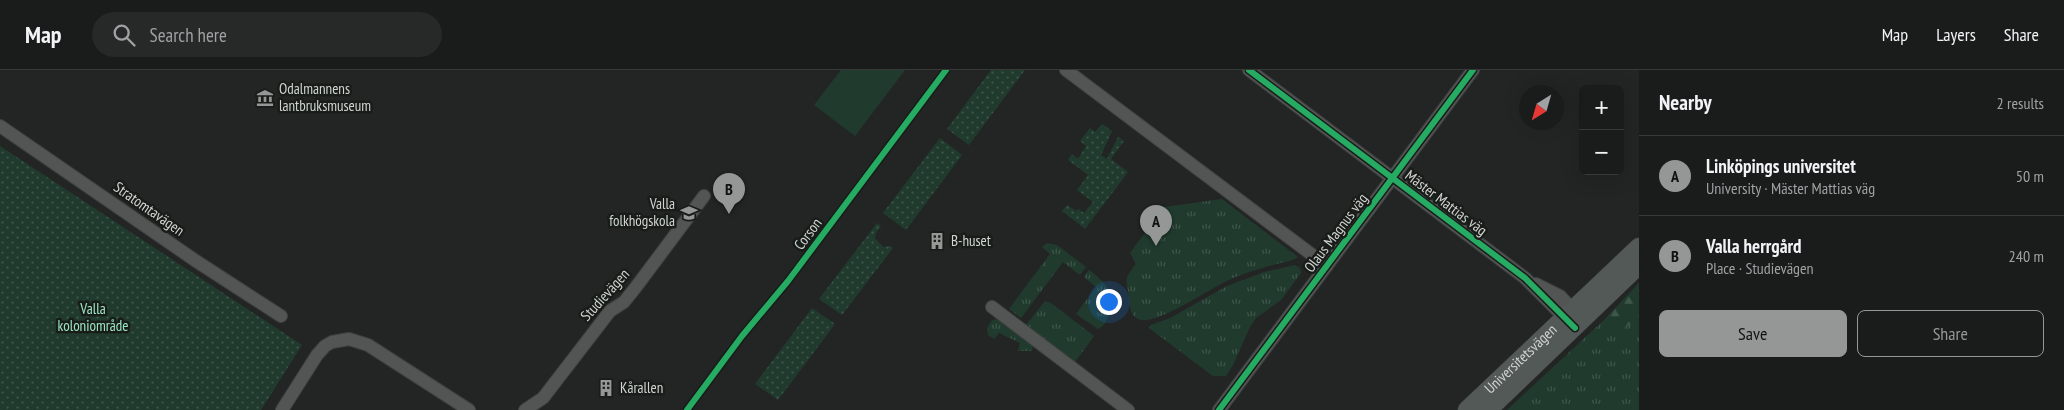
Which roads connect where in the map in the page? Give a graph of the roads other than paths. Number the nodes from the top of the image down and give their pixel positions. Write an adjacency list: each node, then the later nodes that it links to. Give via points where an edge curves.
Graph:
1 (1066, 70): 9 (street)
2 (1249, 70): 5 (street, Mäster Mattias väg)
3 (1473, 70): 5 (street, Olaus Magnus väg)
4 (0, 126): 11 (street, Stratomtavägen)
5 (1393, 178): 9 (street, Olaus Magnus väg); 12 (street, Mäster Mattias väg, via 1525,278 1560,296)
6 (704, 196): 15 (street, Studievägen, via 624,302 610,311 543,398)
7 (1639, 247): 12 (main road, Universitetsvägen)
8 (1639, 264): 12 (main road, Universitetsvägen)
9 (1327, 266): 17 (street, Olaus Magnus väg)
10 (992, 307): 16 (street)
11 (281, 316)
12 (1573, 318): 18 (main road, Universitetsvägen); 19 (main road, Universitetsvägen)
13 (282, 410): 14 (street, via 325,346 349,339 368,345)
14 (469, 410)
15 (525, 410)
16 (1128, 410)
17 (1220, 410)
18 (1467, 410)
19 (1488, 410)

